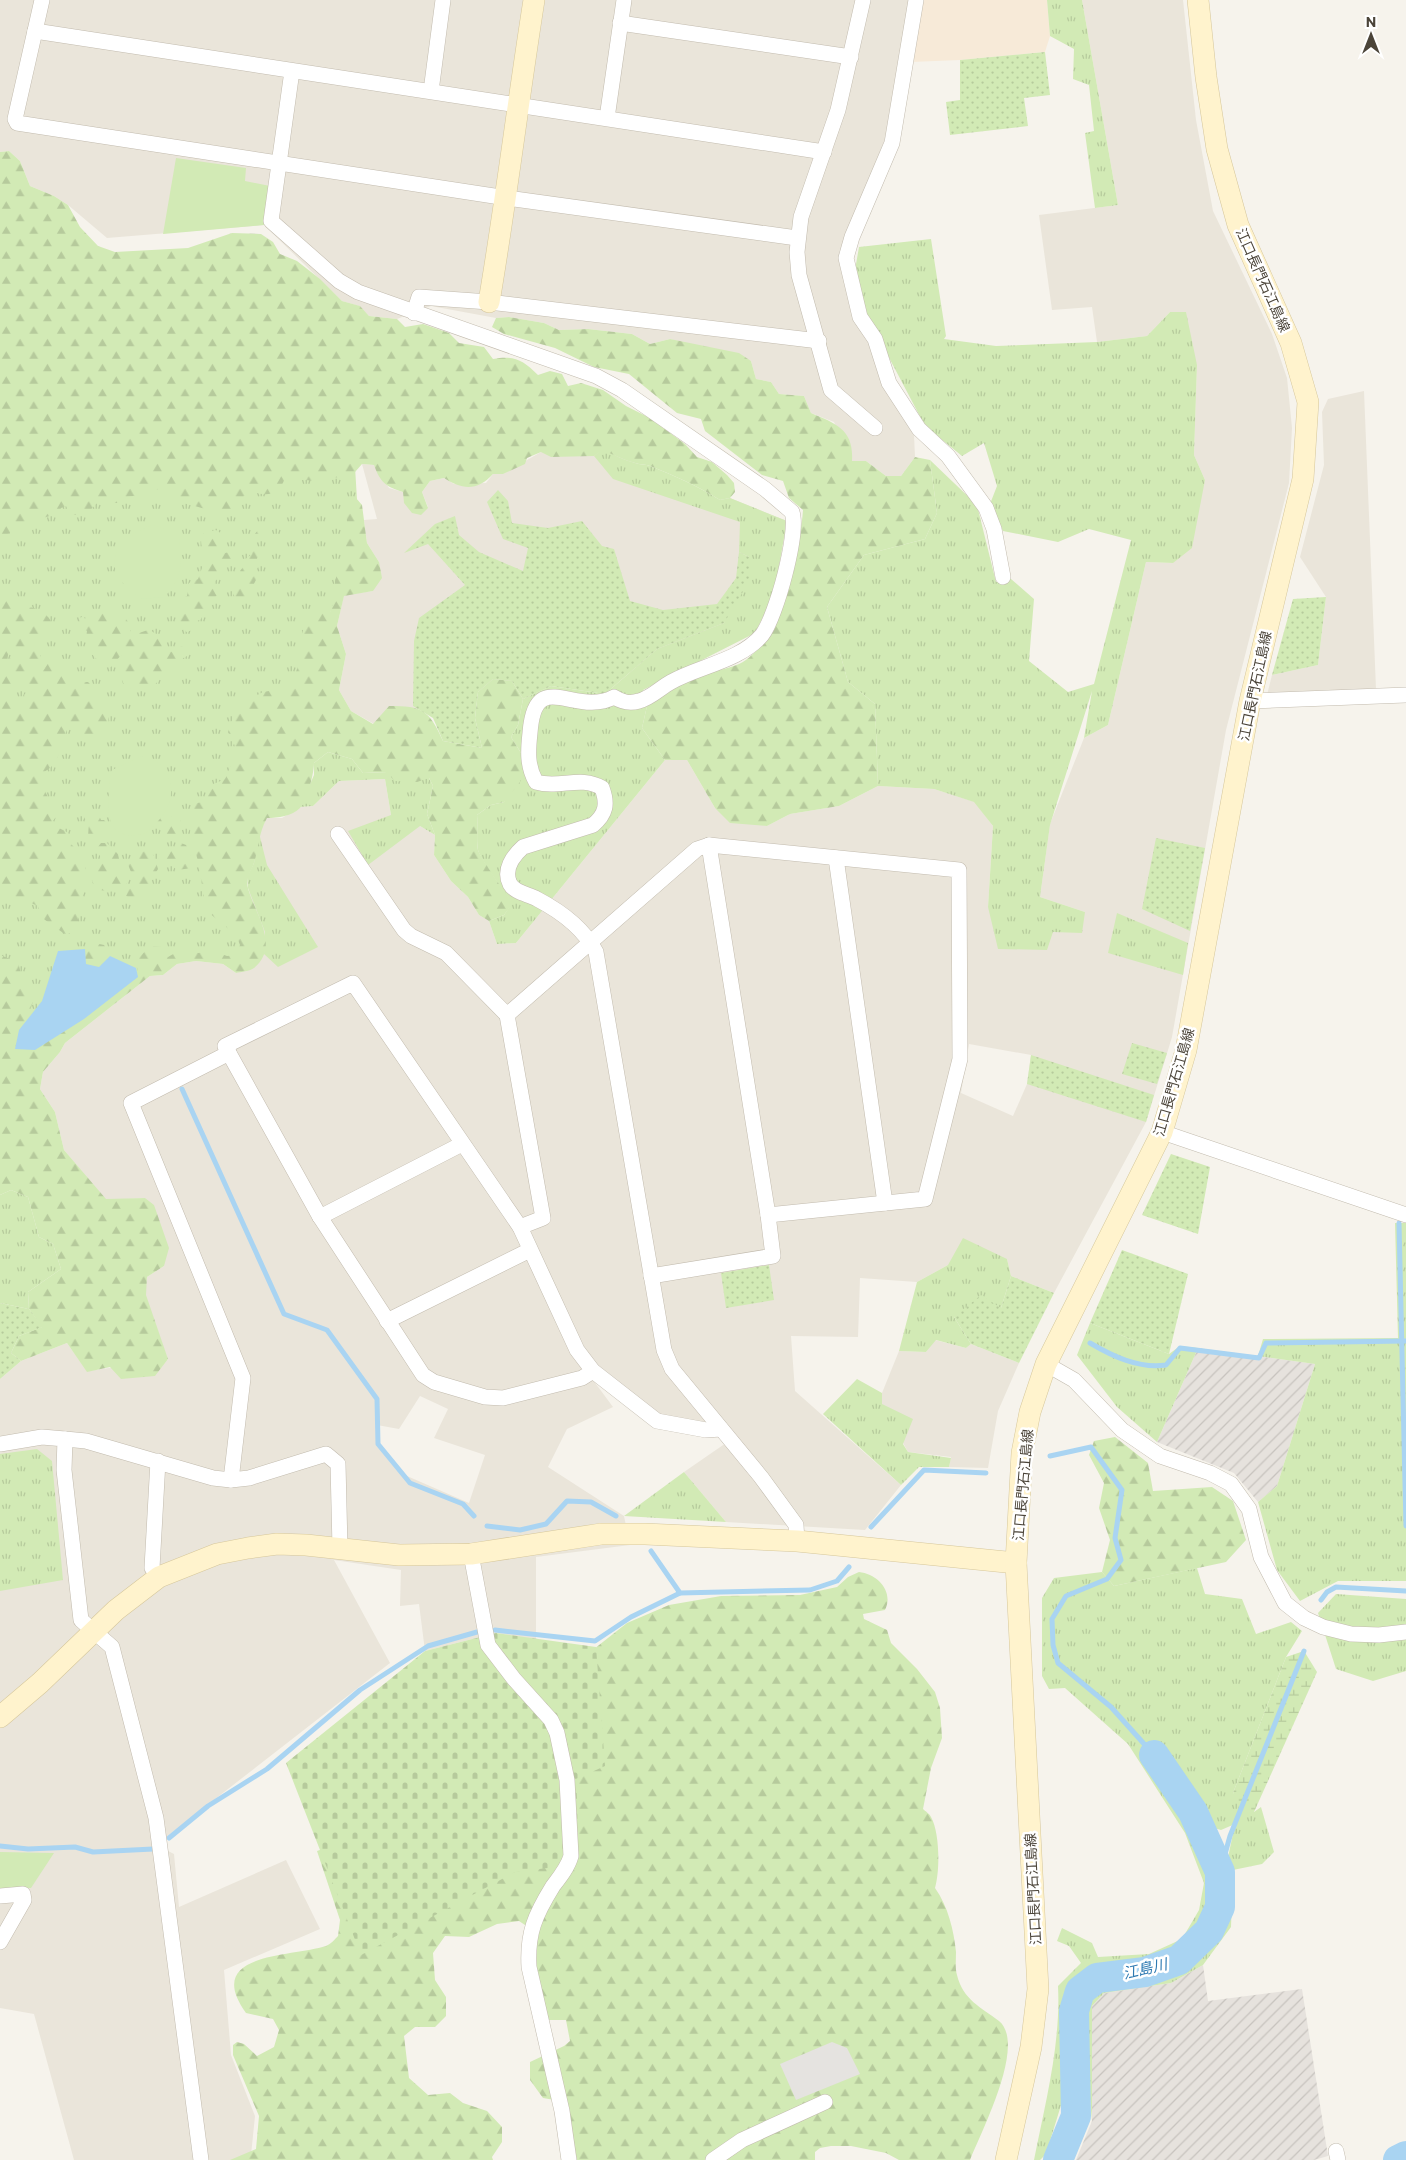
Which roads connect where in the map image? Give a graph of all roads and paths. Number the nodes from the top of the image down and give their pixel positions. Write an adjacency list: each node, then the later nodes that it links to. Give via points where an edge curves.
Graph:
1 (42, 0): 9 (street)
2 (441, 0): 12 (street)
3 (534, 0): 13 (main road)
4 (624, 0): 8 (street)
5 (863, 0): 10 (street)
6 (916, 0): 23 (street, via 892,143 846,258 860,317 875,339 889,383 919,429 948,456 986,508 994,529)
7 (1198, 0): 25 (main road, 江口長門石江島線, via 1216,148 1238,225 1291,343 1308,402 1303,479)
8 (620, 23): 10 (street); 14 (street)
9 (35, 32): 11 (street); 16 (street, via 15,119 17,123)
10 (851, 57): 15 (street)
11 (292, 71): 12 (street); 16 (street)
12 (431, 91): 13 (street)
13 (517, 106): 14 (street); 17 (main road)
14 (607, 118): 15 (street)
15 (824, 152): 18 (street)
16 (280, 164): 17 (street); 20 (street, via 272,221 339,282)
17 (506, 198): 18 (street); 19 (main road)
18 (797, 238): 21 (street, via 799,275)
19 (489, 302): 20 (street, via 419,297); 21 (street)
20 (414, 313): 29 (street, via 596,376 622,390 765,489 788,507 795,520 777,604 762,635 751,644 671,682 640,701 625,703 614,697 589,704 551,697 536,704 531,714 528,756 536,782 593,782 602,788 606,808 593,825 523,847 514,855 508,868 510,884 564,915)
21 (819, 341): 22 (street, via 832,390)
22 (875, 428)
23 (1003, 577)
24 (1406, 695): 25 (street)
25 (1250, 701): 32 (main road, 江口長門石江島線, via 1186,1050)
26 (338, 834): 30 (street, via 404,930 446,953)
27 (710, 845): 28 (street); 29 (street, via 697,849); 35 (street)
28 (836, 858): 34 (street); 34 (street, via 959,870 960,1059 925,1199)
29 (590, 941): 30 (street); 40 (street, via 596,952)
30 (507, 1015): 38 (street, via 543,1218)
31 (229, 1053): 33 (street, via 225,1046 353,983); 37 (street); 48 (street, via 131,1103 244,1378)
32 (1162, 1132): 36 (street); 42 (main road, 江口長門石江島線)
33 (462, 1144): 37 (street); 38 (street)
34 (885, 1203): 35 (street)
35 (768, 1215): 40 (street, via 773,1256)
36 (1406, 1215)
37 (320, 1217): 41 (street)
38 (520, 1227): 39 (street)
39 (530, 1250): 41 (street); 43 (street, via 576,1350)
40 (651, 1276): 44 (street, via 664,1350 672,1369)
41 (387, 1321): 43 (street, via 423,1376 485,1398 503,1398 582,1378)
42 (1046, 1364): 52 (main road, 江口長門石江島線, via 1030,1412 1022,1453); 55 (street, via 1074,1380 1122,1430 1160,1456 1210,1473 1231,1484 1249,1509 1261,1558 1285,1603 1304,1618 1351,1634)
43 (593, 1371): 44 (street, via 657,1421 706,1430)
44 (720, 1429): 49 (street, via 796,1525)
45 (65, 1439): 46 (street, via 42,1437); 47 (street, via 86,1441); 54 (street, via 64,1470 82,1620)
46 (0, 1444)
47 (158, 1460): 48 (street, via 214,1478); 53 (street, via 152,1568)
48 (231, 1480): 50 (street, via 249,1478 326,1454 338,1464)
49 (797, 1541): 51 (main road, via 601,1534); 52 (main road)
50 (340, 1548): 51 (main road, via 399,1555); 53 (main road, via 297,1544 248,1548 217,1554)
51 (471, 1554): 61 (street, via 488,1645 551,1720 567,1780 571,1856 532,1926 528,1942 529,1967 562,2111)
52 (1016, 1563): 63 (main road, 江口長門石江島線, via 1038,1989 1031,2047)
53 (159, 1577): 54 (main road)
54 (93, 1632): 56 (main road); 60 (street, via 112,1648 156,1818)
55 (1406, 1632)
56 (0, 1717)
57 (0, 1896): 58 (street, via 23,1894 24,1900)
58 (0, 1942)
59 (824, 2102): 62 (street, via 742,2140)
60 (200, 2160)
61 (569, 2160)
62 (713, 2160)
63 (1006, 2160)

